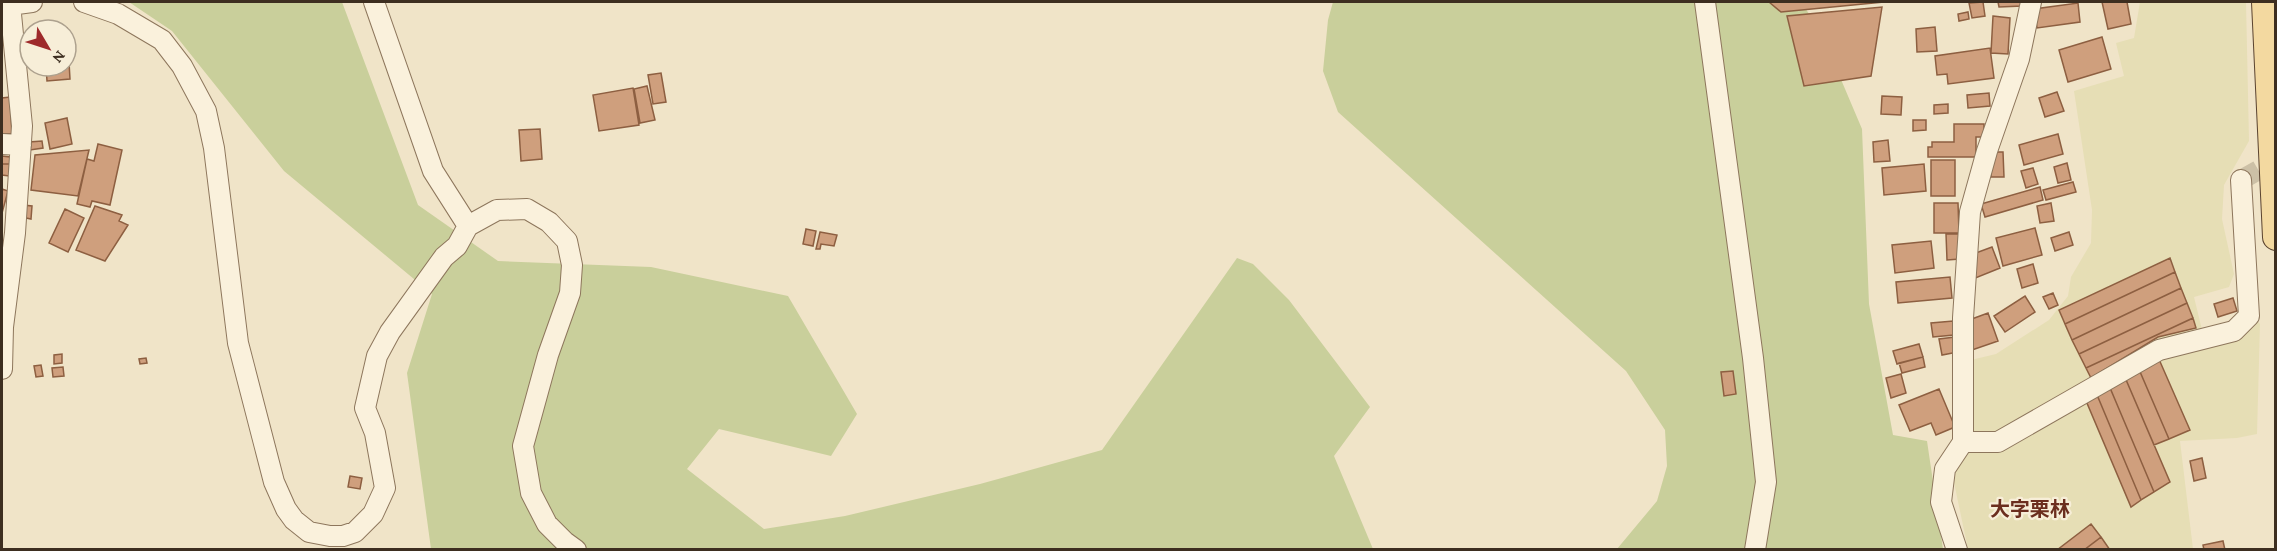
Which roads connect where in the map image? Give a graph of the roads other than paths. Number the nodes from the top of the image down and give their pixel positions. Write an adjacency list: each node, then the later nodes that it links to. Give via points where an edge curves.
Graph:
1 (32, 2): 7 (street)
2 (84, 2): 10 (street, via 118,14 162,40 183,66 206,111 238,343 274,482 286,510 309,532 343,536 355,532 373,514 385,488 366,408 377,356 390,332 444,257 457,246)
3 (374, 2): 10 (street, via 433,171)
4 (1705, 2): 15 (street, via 1766,482)
5 (2031, 2): 13 (street, via 2019,59 1970,212 1963,318)
6 (2265, 2): 11 (main road)
7 (7, 4): 8 (street, via 22,126)
8 (11, 144): 12 (street, via 15,233 3,327)
9 (2241, 180): 13 (street, via 2249,316 2234,331 2158,350 1998,442)
10 (468, 225): 14 (street, via 497,210 527,209 549,222 567,241 572,265 570,293 523,446 531,493 548,524)
11 (2276, 237)
12 (2, 369)
13 (1963, 442): 16 (street, via 1945,469 1941,501)
14 (576, 549)
15 (1755, 549)
16 (1957, 549)

